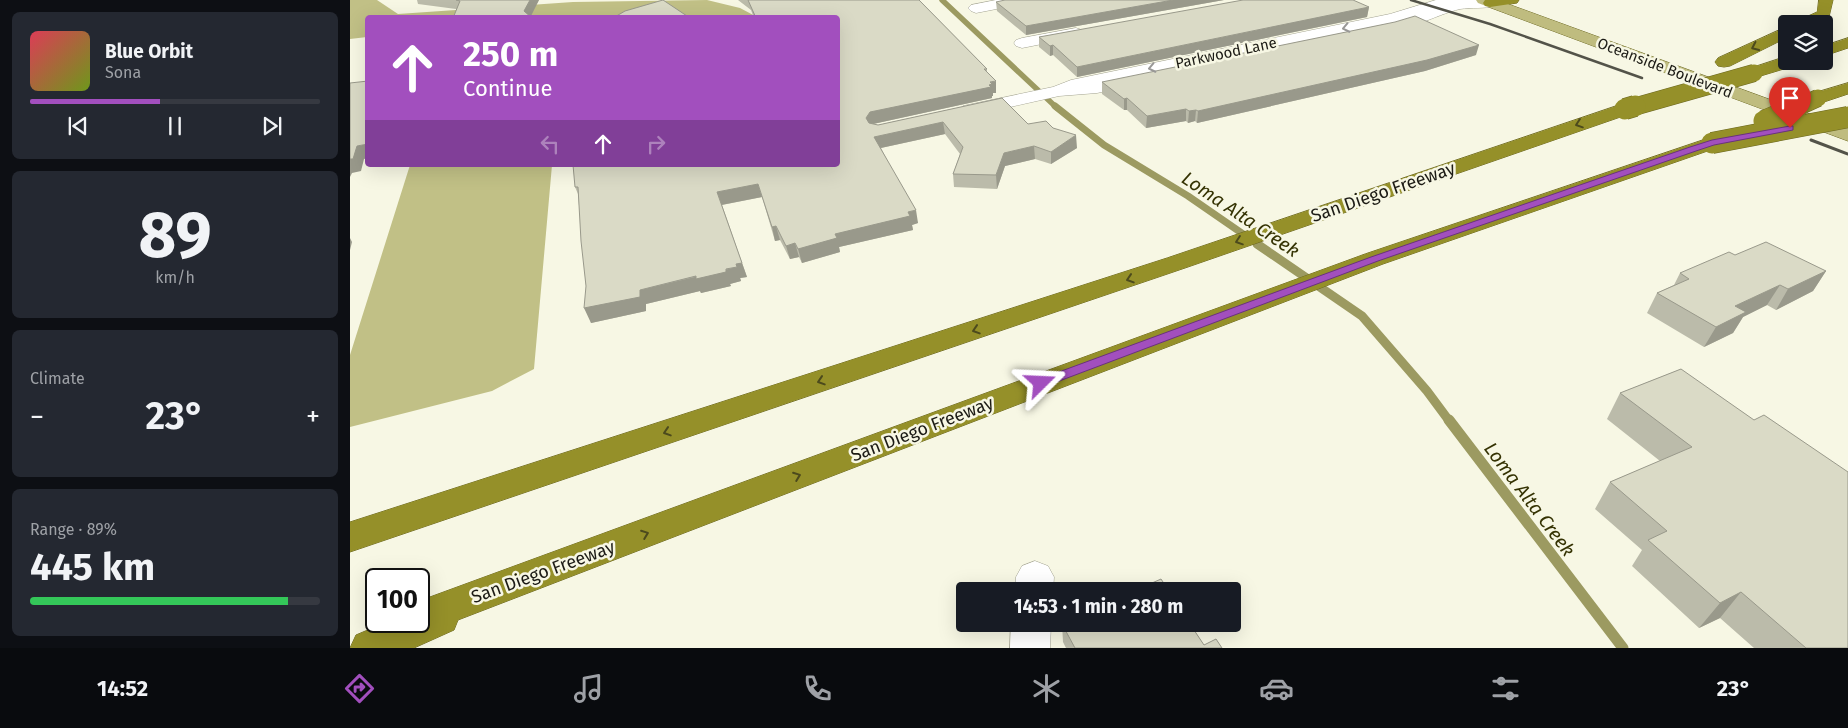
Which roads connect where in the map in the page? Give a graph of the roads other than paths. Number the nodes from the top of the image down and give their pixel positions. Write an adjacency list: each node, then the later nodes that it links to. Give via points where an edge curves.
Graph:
1 (1022, 0): 6 (street)
2 (1452, 0): 15 (street, Parkwood Lane, one-way to 15, via 1393,18 1071,85)
3 (1512, 0): 5 (highway)
4 (1826, 0): 7 (highway)
5 (1486, 1): 15 (street, Parkwood Lane, via 1458,5 1412,21 1097,88); 19 (main road, Oceanside Boulevard)
6 (976, 8)
7 (1822, 15)
8 (1088, 31): 10 (street)
9 (1778, 36): 16 (highway, one-way to 16, bridge)
10 (1022, 43)
11 (1848, 43): 12 (highway)
12 (1833, 48)
13 (1778, 65): 16 (highway, San Diego Freeway, bridge)
14 (1848, 88): 20 (highway, San Diego Freeway, bridge)
15 (1059, 91): 17 (street, Parkwood Lane)
16 (1625, 108): 21 (highway, San Diego Freeway, one-way to 21, via 1176,263)
17 (948, 115)
18 (1848, 117): 20 (highway, bridge)
19 (1848, 135)
20 (1712, 143): 22 (highway, San Diego Freeway, one-way to 20, via 1228,312)
21 (350, 537)
22 (556, 568): 23 (highway, San Diego Freeway); 27 (highway)
23 (430, 614)
24 (1031, 632): 28 (street)
25 (379, 633): 26 (highway)
26 (350, 644)
27 (370, 648)
28 (1030, 648)

